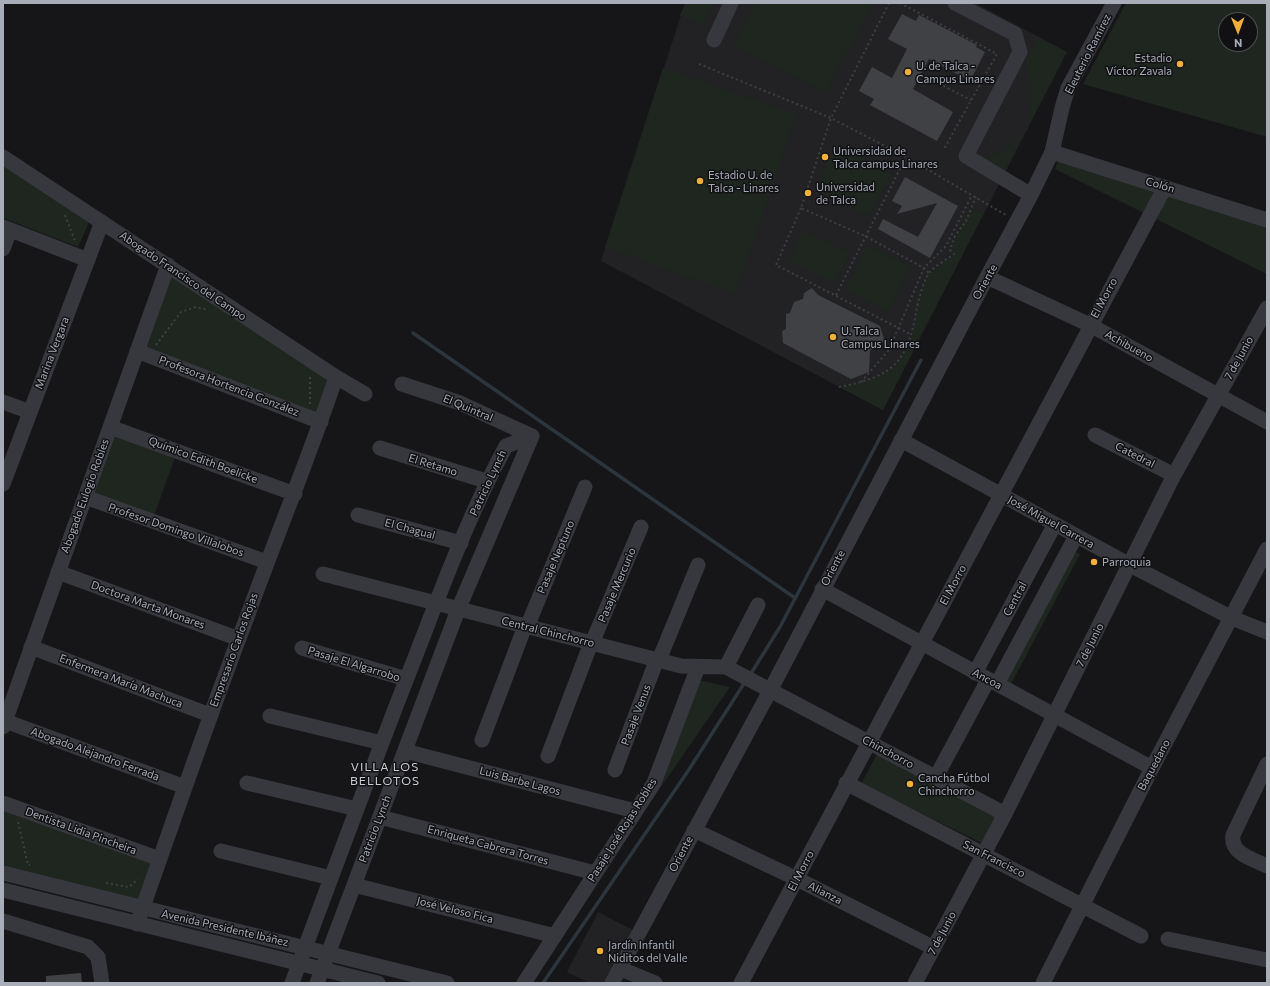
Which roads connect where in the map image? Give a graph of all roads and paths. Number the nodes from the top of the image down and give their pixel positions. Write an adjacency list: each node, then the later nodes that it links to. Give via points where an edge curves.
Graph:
1 (731, 3): 6 (street)
2 (889, 3): 10 (path)
3 (900, 3): 9 (path, via 997,54)
4 (955, 3): 17 (street, via 1015,34 1020,52 966,156)
5 (1114, 3): 12 (street, Eleuterio Ramírez, via 1068,88)
6 (714, 40)
7 (699, 64): 10 (path)
8 (930, 79): 9 (path)
9 (970, 100): 11 (path)
10 (831, 118): 14 (path); 19 (path)
11 (944, 149)
12 (1052, 152): 15 (street, Colón); 17 (street, Oriente)
13 (3, 156): 22 (street, Abogado Francisco del Campo)
14 (906, 157): 16 (path); 25 (path)
15 (1165, 187): 21 (street, Colón); 35 (street, El Morro)
16 (972, 195): 18 (path); 29 (path, via 946,246)
17 (1031, 195): 23 (street, Oriente)
18 (976, 198): 23 (path); 30 (path, via 966,221 955,236 950,250 954,254)
19 (801, 208): 25 (path); 32 (path, via 776,264)
20 (65, 213): 27 (path)
21 (1267, 220)
22 (102, 222): 27 (street, Marina Vergara); 28 (street, Abogado Francisco del Campo)
23 (1018, 222): 31 (street, Oriente)
24 (7, 228): 26 (street); 27 (street)
25 (864, 236): 29 (path); 32 (path)
26 (3, 249)
27 (81, 258): 47 (street, Marina Vergara)
28 (168, 265): 38 (street, Abogado Eulogio Robles); 40 (street, Abogado Francisco del Campo)
29 (924, 268): 30 (path); 36 (path)
30 (929, 273): 37 (path, via 919,300)
31 (987, 277): 35 (street, Achibueno); 53 (street, Oriente)
32 (836, 294): 36 (path)
33 (1267, 308): 45 (street, 7 de Junio)
34 (209, 310): 38 (path, via 196,306 181,312)
35 (1090, 325): 45 (street, Achibueno); 60 (street, El Morro)
36 (899, 328): 37 (path); 41 (path, via 889,350)
37 (912, 335): 41 (path, via 896,365 878,377)
38 (143, 353): 48 (street, Profesora Hortencia González); 50 (street, Abogado Eulogio Robles)
39 (306, 373): 48 (path, via 310,378)
40 (336, 377): 44 (street, Abogado Francisco del Campo); 48 (street, Empresario Carlos Rojas)
41 (861, 382): 43 (path)
42 (402, 384): 52 (street, El Quintral, via 460,403)
43 (838, 387)
44 (365, 394)
45 (1218, 395): 49 (street, Achibueno); 55 (street, 7 de Junio)
46 (3, 402): 47 (street)
47 (30, 412): 57 (street, Marina Vergara)
48 (316, 420): 59 (street, Empresario Carlos Rojas)
49 (1267, 422)
50 (110, 427): 59 (street, Químico Edith Boelicke); 61 (street, Abogado Eulogio Robles)
51 (1095, 435): 55 (street, Catedral)
52 (532, 436): 56 (street, Patricio Lynch, via 506,446); 76 (street, Patricio Lynch)
53 (901, 440): 60 (street, José Miguel Carrera); 73 (street, Oriente)
54 (380, 448): 56 (street, El Retamo)
55 (1174, 475): 70 (street, 7 de Junio)
56 (486, 481): 66 (street, Patricio Lynch)
57 (3, 484)
58 (585, 487): 78 (street, Pasaje Neptuno)
59 (295, 494): 68 (street, Empresario Carlos Rojas)
60 (1001, 495): 63 (street, José Miguel Carrera); 81 (street, El Morro)
61 (85, 497): 68 (street, Profesor Domingo Villalobos); 71 (street, Abogado Eulogio Robles)
62 (358, 515): 66 (street, El Chagual)
63 (1055, 524): 65 (street, José Miguel Carrera); 88 (street, Central)
64 (641, 527): 82 (street, Pasaje Mercurio)
65 (1076, 536): 70 (street, José Miguel Carrera); 88 (street, Central)
66 (461, 543): 74 (street, Patricio Lynch)
67 (1267, 549): 77 (street, Baquedano)
68 (267, 562): 80 (street, Empresario Carlos Rojas)
69 (698, 565): 85 (street, Pasaje Venus)
70 (1130, 565): 77 (street, José Miguel Carrera); 93 (street, 7 de Junio)
71 (58, 572): 80 (street, Doctora Marta Monares); 83 (street, Abogado Eulogio Robles)
72 (323, 574): 74 (street, Central Chinchorro)
73 (822, 589): 81 (street, Ancoa); 90 (street, Oriente)
74 (436, 604): 76 (street, Central Chinchorro); 89 (street, Patricio Lynch)
75 (758, 605): 87 (street)
76 (458, 610): 78 (street, Central Chinchorro); 98 (street, Patricio Lynch)
77 (1232, 618): 79 (street, José Miguel Carrera); 101 (street, Baquedano)
78 (526, 627): 82 (street, Central Chinchorro); 95 (street, Pasaje Neptuno)
79 (1267, 632)
80 (239, 638): 91 (street, Empresario Carlos Rojas)
81 (921, 642): 88 (street, Ancoa); 96 (street, El Morro)
82 (592, 643): 85 (street, Central Chinchorro); 99 (street, Pasaje Mercurio)
83 (31, 647): 91 (street, Enfermera María Machuca); 94 (street, Abogado Eulogio Robles)
84 (302, 648): 89 (street, Pasaje El Algarrobo)
85 (658, 660): 86 (street, Central Chinchorro); 102 (street, Pasaje Venus)
86 (698, 667): 87 (street, Central Chinchorro); 109 (street, Pasaje José Rojas Robles, via 654,783)
87 (731, 669): 90 (street, Central Chinchorro)
88 (986, 679): 93 (street, Ancoa); 103 (street, Central)
89 (406, 680): 97 (street, Patricio Lynch)
90 (771, 690): 96 (street, Chinchorro); 113 (street, Oriente)
91 (210, 715): 106 (street, Empresario Carlos Rojas)
92 (270, 716): 97 (street)
93 (1055, 716): 101 (street, Ancoa); 110 (street, 7 de Junio)
94 (4, 724): 106 (street, Abogado Alejandro Ferrada)
95 (482, 740)
96 (868, 742): 103 (street, Chinchorro); 105 (street, El Morro)
97 (382, 744): 108 (street, Patricio Lynch)
98 (405, 751): 109 (street, Luis Barbe Lagos); 111 (street, Patricio Lynch)
99 (548, 756)
100 (1267, 764): 118 (street, via 1233,835 1233,846 1242,854)
101 (1152, 768): 127 (street, Baquedano)
102 (615, 770)
103 (936, 778): 110 (street, Chinchorro)
104 (247, 783): 108 (street)
105 (846, 783): 115 (street, San Francisco); 123 (street, El Morro)
106 (185, 787): 116 (street, Empresario Carlos Rojas)
107 (3, 803): 116 (street, Dentista Lidia Pincheira)
108 (357, 809): 122 (street, Patricio Lynch)
109 (635, 811): 120 (street, Pasaje José Rojas Robles)
110 (1005, 814): 115 (street, 7 de Junio)
111 (380, 817): 120 (street, Enriqueta Cabrera Torres); 125 (street, Patricio Lynch)
112 (18, 820): 117 (path, via 28,864)
113 (694, 830): 123 (street, Alianza); 140 (street, Oriente)
114 (221, 851): 122 (street)
115 (984, 854): 127 (street, San Francisco); 135 (street, 7 de Junio)
116 (160, 859): 128 (street, Empresario Carlos Rojas)
117 (35, 866)
118 (1267, 866)
119 (3, 873): 128 (street, Avenida Presidente Ibáñez)
120 (596, 873): 131 (street, Pasaje José Rojas Robles)
121 (141, 877): 124 (path, via 129,887)
122 (331, 878): 134 (street, Patricio Lynch)
123 (797, 879): 135 (street, Alianza); 141 (street, El Morro)
124 (98, 882)
125 (354, 884): 131 (street, José Veloso Fica); 136 (street, Patricio Lynch)
126 (3, 890): 130 (street, Avenida Presidente Ibáñez)
127 (1083, 904): 132 (street, San Francisco); 151 (street, Baquedano)
128 (142, 908): 130 (street, Empresario Carlos Rojas); 134 (street, Avenida Presidente Ibáñez)
129 (3, 921): 142 (street, via 88,947 98,957)
130 (137, 924): 138 (street, Avenida Presidente Ibáñez)
131 (555, 936): 147 (street, Pasaje José Rojas Robles)
132 (1141, 936)
133 (1168, 940): 137 (street)
134 (305, 947): 136 (street, Avenida Presidente Ibáñez); 138 (street, Patricio Lynch)
135 (934, 948): 150 (street, 7 de Junio)
136 (328, 953): 139 (street, Patricio Lynch); 146 (street, Avenida Presidente Ibáñez)
137 (1267, 960)
138 (299, 963): 139 (street, Avenida Presidente Ibáñez); 143 (street, Patricio Lynch)
139 (322, 969): 144 (street, Patricio Lynch); 145 (street, Avenida Presidente Ibáñez)
140 (621, 969): 148 (street, Oriente); 149 (street)
141 (747, 981)
142 (102, 983)
143 (292, 983)
144 (317, 983)
145 (378, 983)
146 (447, 983)
147 (524, 983)
148 (612, 983)
149 (655, 983)
150 (915, 983)
151 (1043, 983)

